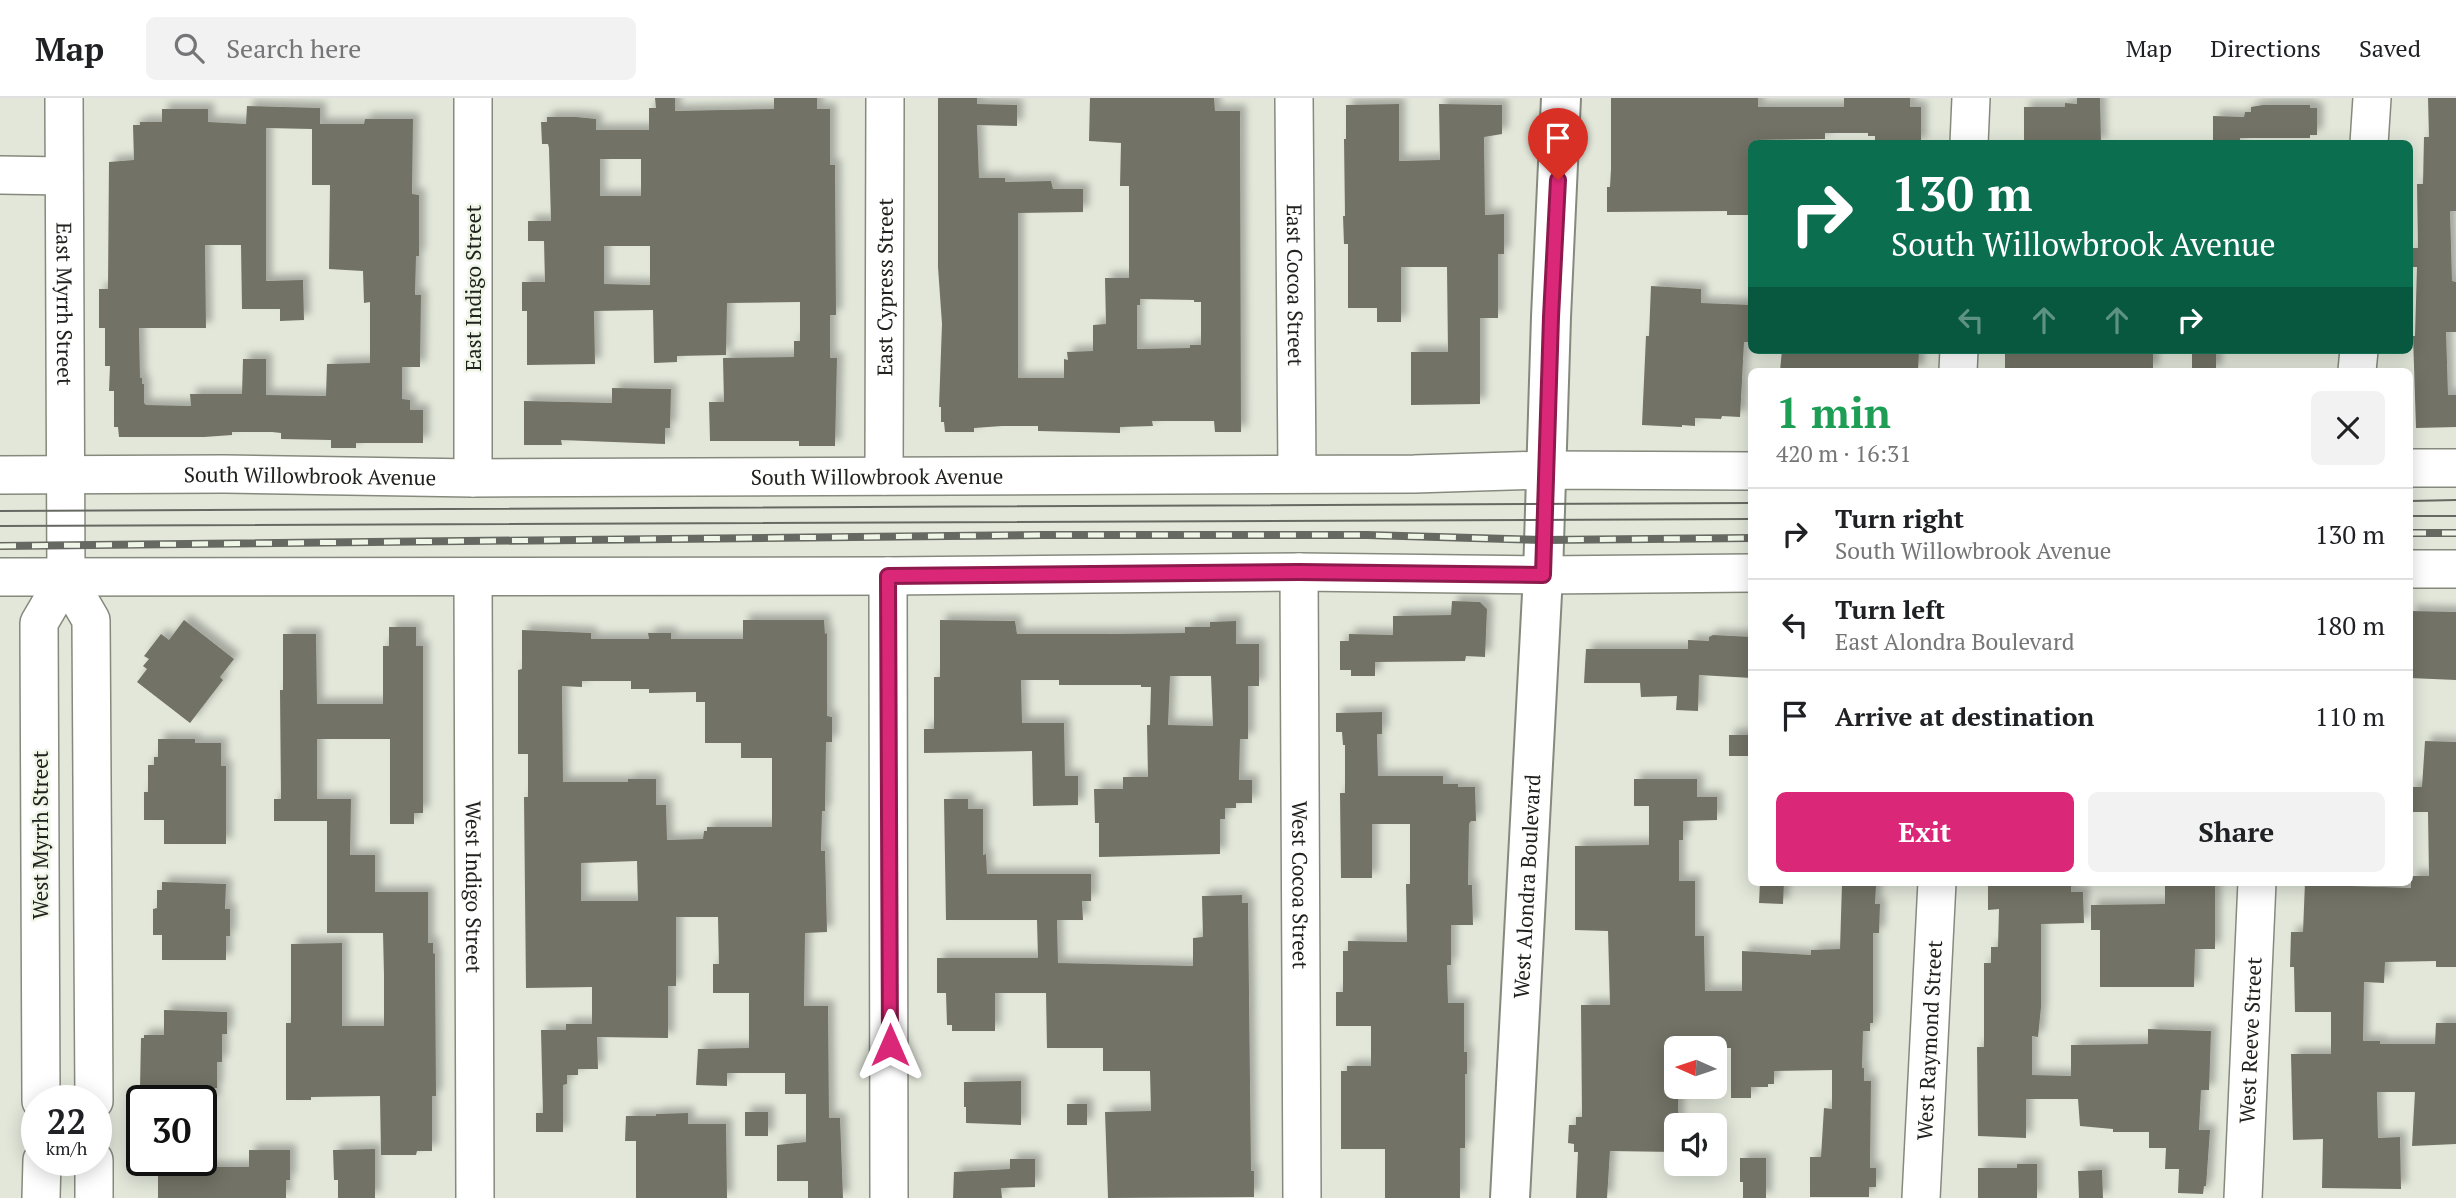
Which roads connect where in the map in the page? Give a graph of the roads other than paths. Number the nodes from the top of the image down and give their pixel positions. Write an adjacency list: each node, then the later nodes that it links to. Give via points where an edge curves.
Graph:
1 (64, 98): 11 (street, East Myrrh Street)
2 (473, 98): 20 (street, East Indigo Street)
3 (885, 98): 19 (street, East Cypress Street)
4 (1294, 98): 16 (street, East Cocoa Street)
5 (1562, 98): 14 (main road, West Alondra Boulevard)
6 (1971, 98): 8 (street)
7 (2372, 98): 9 (street)
8 (1969, 140)
9 (2369, 140)
10 (0, 175): 11 (street)
11 (64, 176): 18 (street, East Myrrh Street)
12 (2413, 468): 13 (street)
13 (2456, 468)
14 (1545, 470): 15 (street, South Willowbrook Avenue); 16 (street, South Willowbrook Avenue); 21 (main road, West Alondra Boulevard)
15 (1748, 471)
16 (1297, 474): 19 (street, South Willowbrook Avenue)
17 (0, 475): 18 (street, South Willowbrook Avenue)
18 (66, 475): 20 (street, South Willowbrook Avenue); 28 (street, East Myrrh Street)
19 (884, 476): 20 (street, South Willowbrook Avenue)
20 (473, 478)
21 (1543, 557): 24 (street); 25 (street); 41 (main road, West Alondra Boulevard)
22 (2413, 569): 23 (street)
23 (2456, 569)
24 (1299, 572): 26 (street); 40 (street, West Cocoa Street)
25 (1748, 573)
26 (888, 576): 29 (street); 39 (street)
27 (0, 577): 28 (street)
28 (66, 577): 29 (street); 32 (street, West Myrrh Street, via 38,623); 33 (street, via 91,620)
29 (473, 577): 38 (street, West Indigo Street)
30 (1937, 886): 42 (street, West Raymond Street)
31 (2257, 886): 43 (street, West Reeve Street)
32 (41, 1085)
33 (94, 1085)
34 (41, 1176): 36 (street)
35 (94, 1176): 37 (street)
36 (41, 1198)
37 (94, 1198)
38 (475, 1198)
39 (889, 1198)
40 (1302, 1198)
41 (1510, 1198)
42 (1921, 1198)
43 (2243, 1198)

